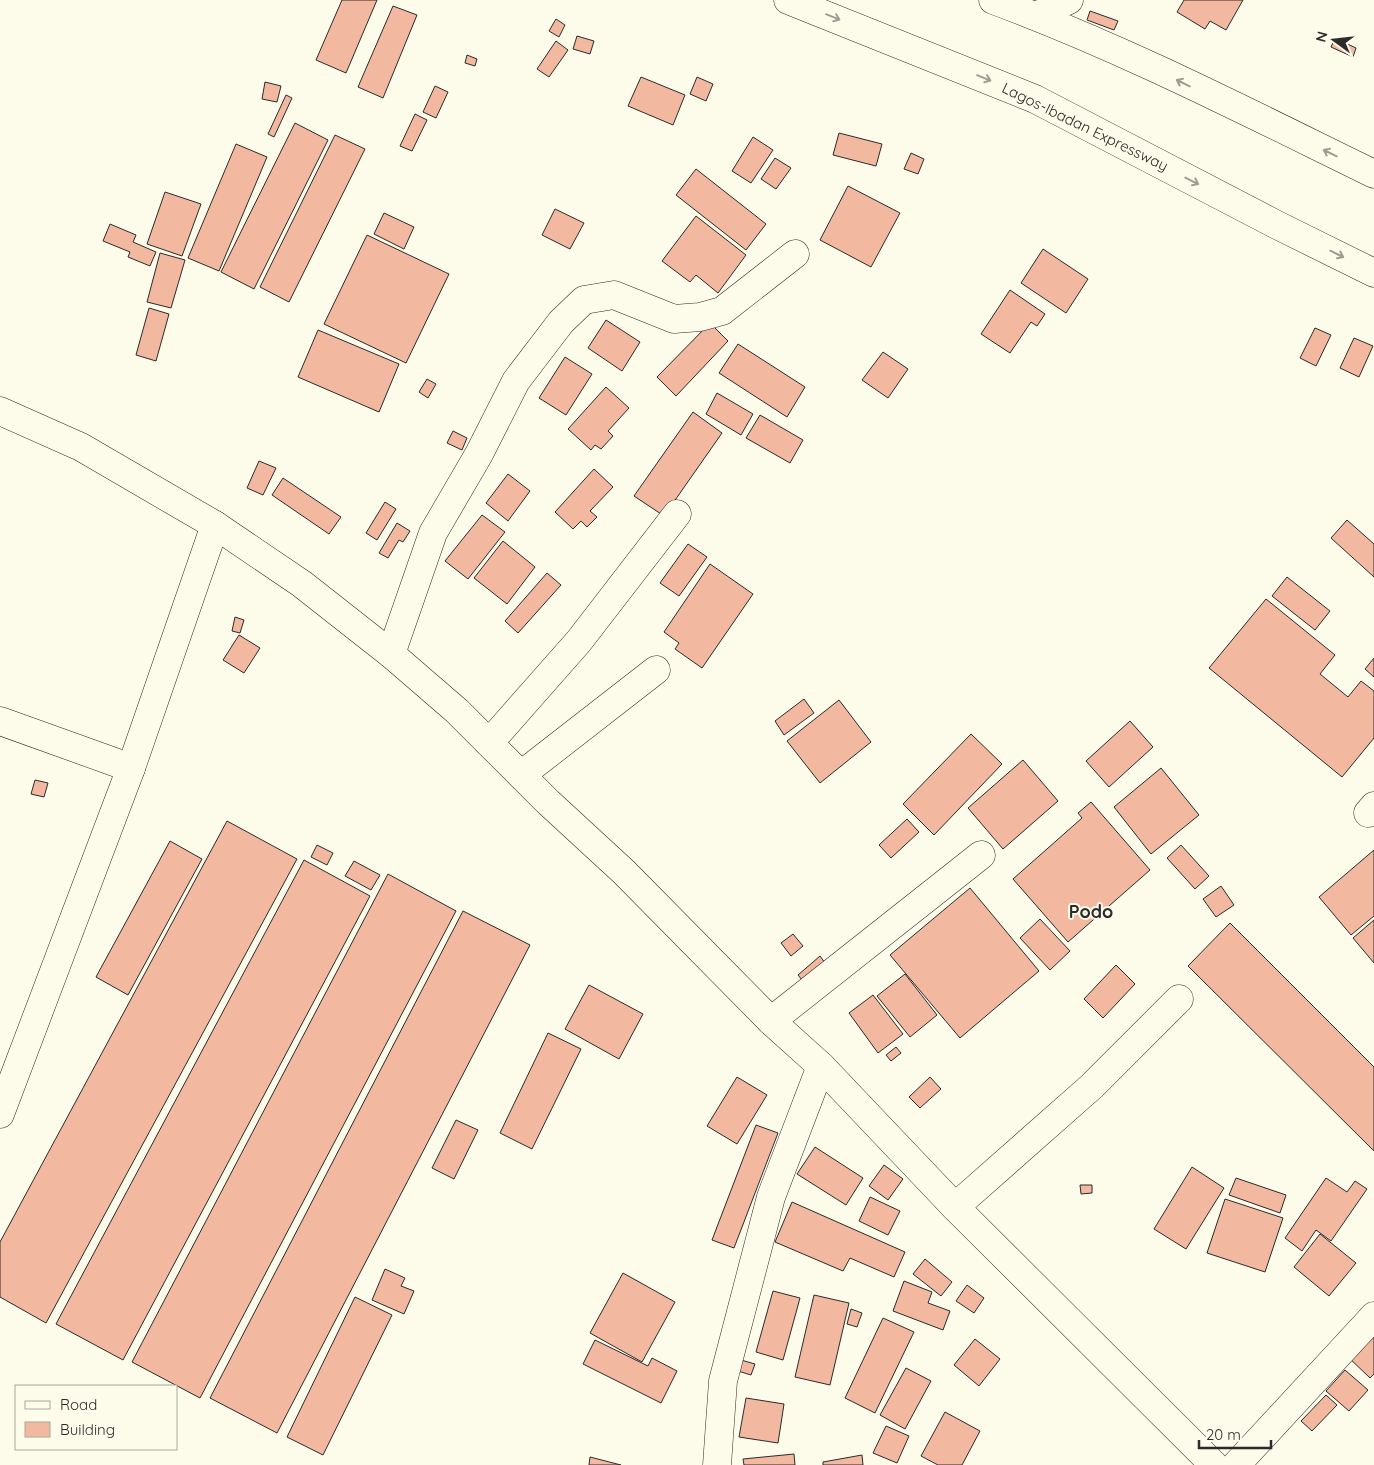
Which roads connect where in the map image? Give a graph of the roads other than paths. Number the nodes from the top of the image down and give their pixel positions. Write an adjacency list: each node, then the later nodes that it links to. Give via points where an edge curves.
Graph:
1 (788, 0): 7 (main road, Lagos-Ibadan Expressway, one-way to 7, via 1035,99)
2 (993, 0): 4 (main road)
3 (1069, 0): 4 (main road)
4 (1036, 16): 5 (main road, one-way to 4)
5 (1374, 174)
6 (795, 254): 11 (main road, via 722,311 700,317 674,319 614,295 584,300 572,311 516,381 479,454 433,533)
7 (1374, 273)
8 (0, 411): 10 (main road, via 81,448)
9 (677, 514): 14 (main road, via 579,642)
10 (215, 525): 11 (main road, via 302,584); 15 (main road)
11 (391, 654): 14 (main road)
12 (656, 670): 16 (main road)
13 (0, 721): 15 (main road)
14 (489, 743): 16 (main road)
15 (132, 768): 21 (main road)
16 (522, 775): 19 (main road, via 624,872)
17 (981, 855): 19 (main road)
18 (1179, 999): 22 (main road, via 1092,1086)
19 (771, 1021): 20 (main road)
20 (821, 1066): 22 (main road); 24 (main road, via 771,1197 753,1265 723,1381)
21 (0, 1114)
22 (956, 1207): 25 (main road)
23 (1374, 1316): 26 (main road)
24 (717, 1465)
25 (1214, 1465)
26 (1236, 1465)

